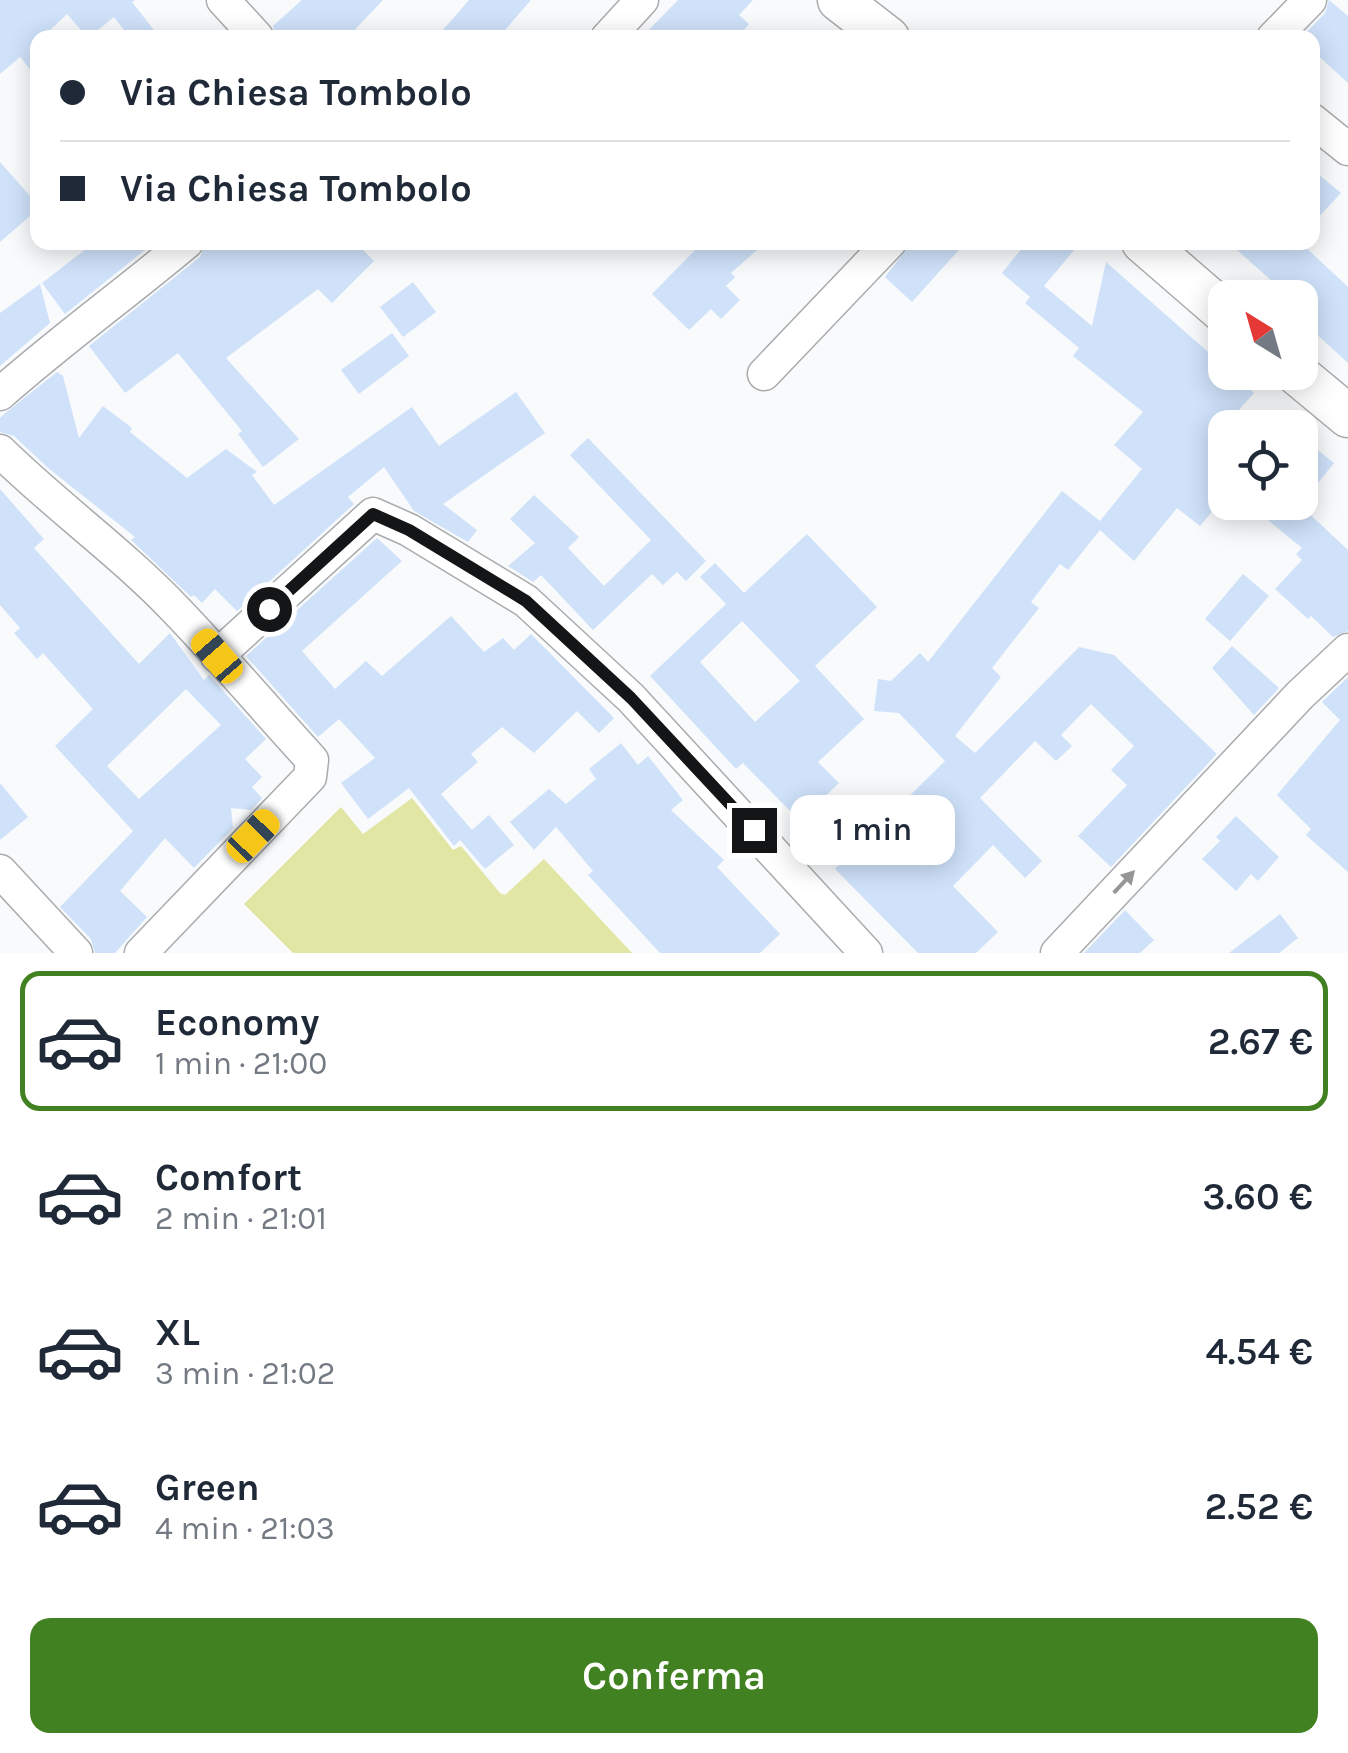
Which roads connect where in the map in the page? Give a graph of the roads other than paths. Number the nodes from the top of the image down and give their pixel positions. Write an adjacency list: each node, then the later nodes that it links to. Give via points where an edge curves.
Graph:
1 (223, 0): 5 (street)
2 (642, 0): 6 (street)
3 (838, 0): 7 (main road)
4 (1310, 0): 8 (street)
5 (251, 30)
6 (614, 30)
7 (877, 30)
8 (1281, 30)
9 (1320, 127): 10 (street)
10 (1348, 150)
11 (177, 250): 17 (street)
12 (882, 250): 15 (street)
13 (1152, 250): 14 (main road)
14 (1208, 298)
15 (764, 374)
16 (1317, 390): 18 (main road)
17 (0, 394)
18 (1348, 416)
19 (0, 451): 21 (street, via 115,551)
20 (1348, 650): 26 (street, one-way to 20)
21 (217, 656): 24 (street, via 312,760 310,777); 25 (street, via 373,514 409,530 526,601 631,698)
22 (0, 870): 23 (street)
23 (76, 953)
24 (141, 953)
25 (866, 953)
26 (1056, 953)

